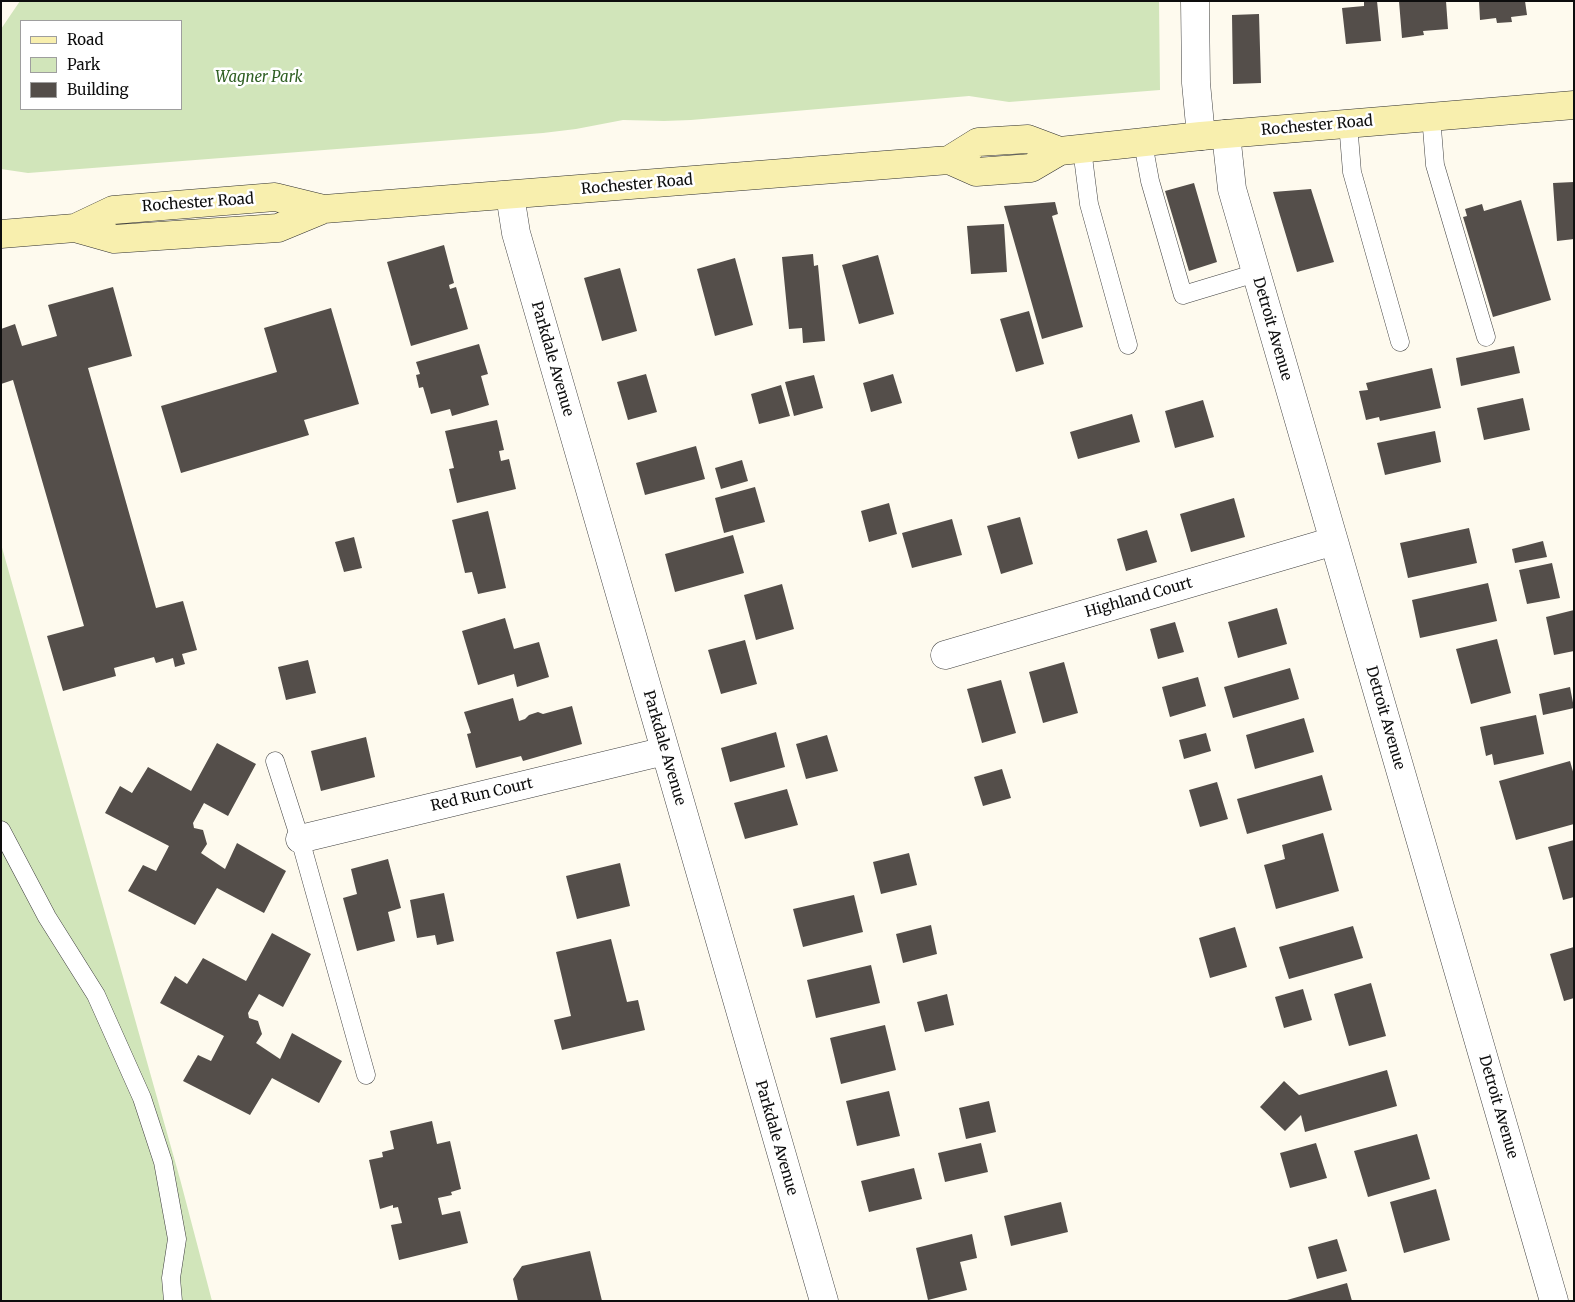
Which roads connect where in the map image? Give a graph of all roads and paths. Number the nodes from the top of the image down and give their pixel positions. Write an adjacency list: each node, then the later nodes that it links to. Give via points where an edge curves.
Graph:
1 (1195, 1): 5 (street, Detroit Avenue, via 1196,83)
2 (1574, 105): 3 (main road, Rochester Road)
3 (1431, 116): 4 (main road, Rochester Road); 11 (lane, via 1436,165)
4 (1348, 123): 5 (main road, Rochester Road); 12 (lane, via 1352,172)
5 (1213, 135): 6 (main road, Rochester Road); 10 (street, Detroit Avenue)
6 (1143, 143): 7 (main road, Rochester Road); 10 (lane, via 1150,181 1183,295)
7 (1071, 150): 8 (main road, Rochester Road, via 1028,138 978,142 949,160); 13 (lane)
8 (510, 195): 9 (main road, Rochester Road, via 324,209 275,197 113,210 75,228); 16 (street, Parkdale Avenue, via 516,233)
9 (1, 234)
10 (1256, 273): 14 (street, Detroit Avenue)
11 (1486, 337)
12 (1400, 342)
13 (1128, 345)
14 (1334, 541): 15 (street, Highland Court); 23 (street, Detroit Avenue)
15 (945, 654)
16 (665, 751): 19 (street, Red Run Court); 22 (street, Parkdale Avenue)
17 (275, 761): 19 (lane)
18 (1, 830): 21 (lane, via 47,917 96,995 142,1098 163,1162 177,1239 171,1278)
19 (300, 839): 20 (lane)
20 (366, 1075)
21 (173, 1301)
22 (824, 1301)
23 (1554, 1301)

